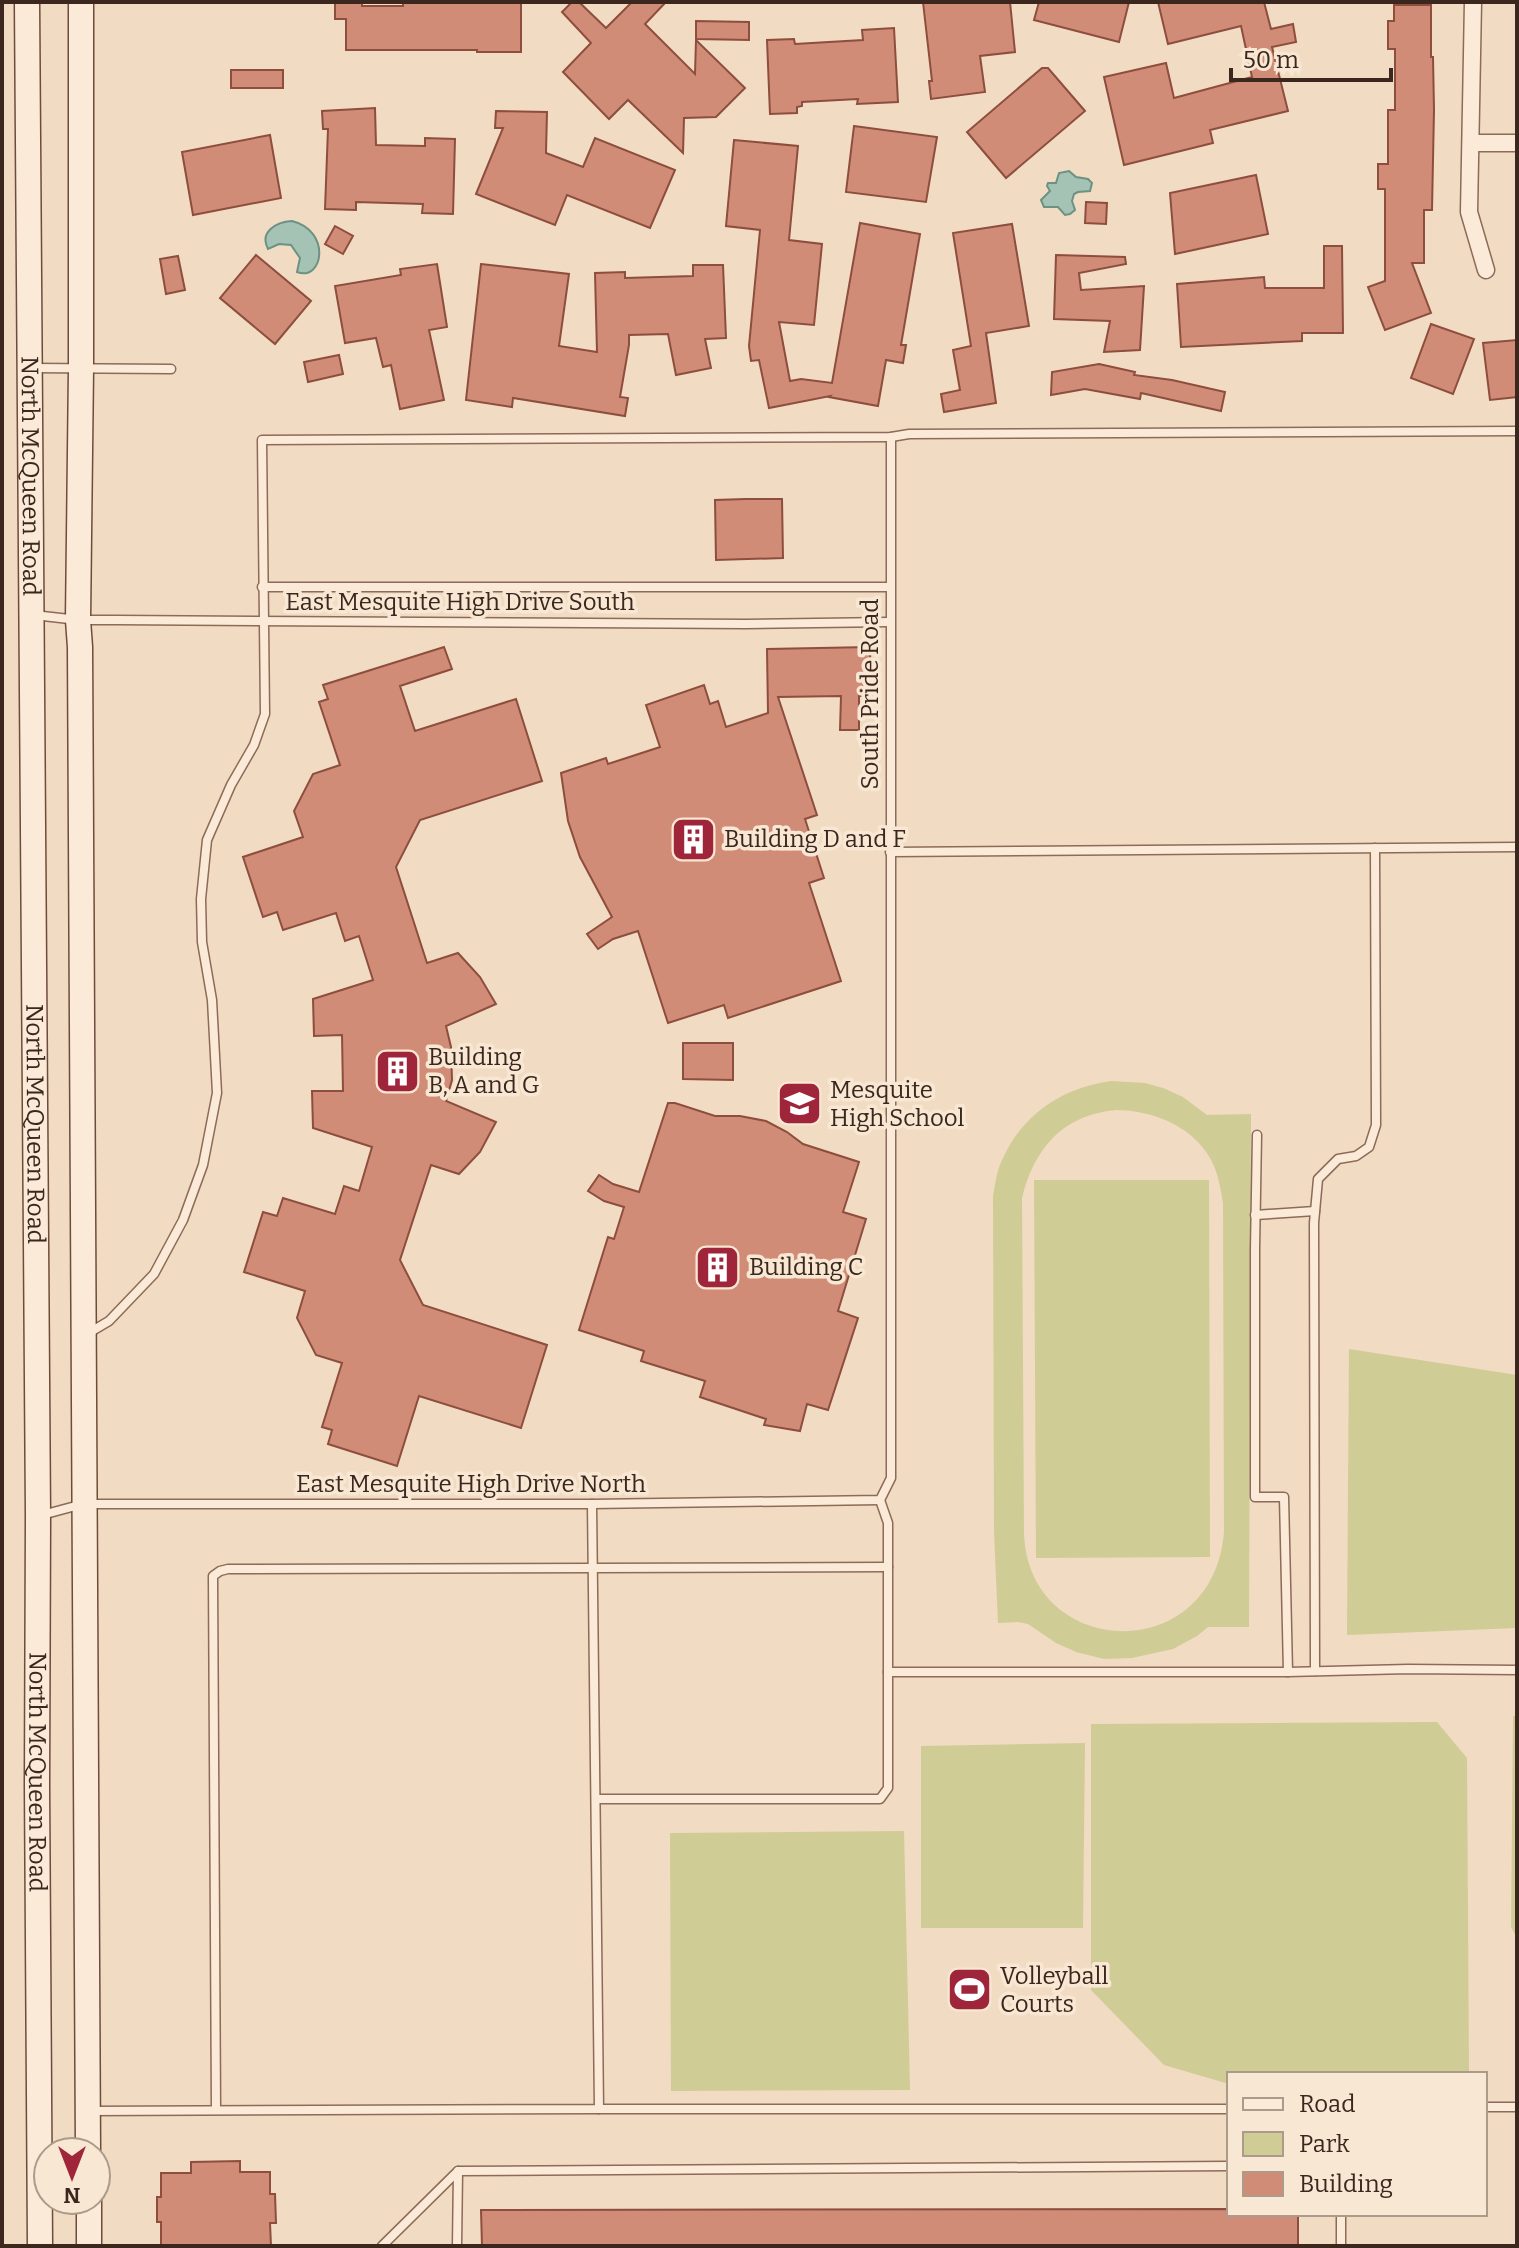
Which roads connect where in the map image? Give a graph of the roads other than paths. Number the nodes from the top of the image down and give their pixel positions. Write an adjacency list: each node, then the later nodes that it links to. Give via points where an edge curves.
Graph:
1 (27, 2): 7 (main road, North McQueen Road)
2 (81, 2): 8 (main road, North McQueen Road)
3 (1473, 2): 4 (street)
4 (1471, 143): 5 (street); 6 (street, via 1469,212)
5 (1517, 143)
6 (1486, 270)
7 (29, 368): 8 (lane); 14 (main road, North McQueen Road)
8 (81, 368): 9 (lane); 15 (main road, North McQueen Road)
9 (171, 369)
10 (1517, 431): 11 (lane)
11 (891, 437): 12 (lane, via 262,440); 13 (lane, South Pride Road)
12 (262, 587): 13 (lane); 16 (lane)
13 (889, 587): 17 (lane, South Pride Road)
14 (31, 615): 15 (lane, East Mesquite High Drive South); 28 (main road, North McQueen Road)
15 (78, 620): 16 (lane, East Mesquite High Drive South); 24 (main road, North McQueen Road)
16 (263, 621): 17 (lane, East Mesquite High Drive South); 24 (lane, via 265,714 207,840 202,942 212,1000 217,1093 203,1165 183,1220 154,1274 109,1321)
17 (889, 622): 20 (lane, South Pride Road)
18 (1517, 847): 19 (lane)
19 (1375, 848): 20 (lane); 22 (lane, via 1376,1125 1369,1147 1338,1159 1318,1179)
20 (890, 852): 25 (lane, South Pride Road, via 891,1478)
21 (1257, 1135): 23 (lane)
22 (1315, 1211): 23 (lane); 32 (lane)
23 (1255, 1215): 34 (lane, via 1255,1497 1284,1497)
24 (83, 1337): 26 (main road, North McQueen Road)
25 (880, 1500): 27 (lane, East Mesquite High Drive North); 29 (lane, via 888,1523)
26 (83, 1504): 27 (lane, East Mesquite High Drive North); 28 (lane, East Mesquite High Drive North); 41 (main road, North McQueen Road)
27 (592, 1504): 30 (lane)
28 (38, 1516): 47 (main road, North McQueen Road)
29 (888, 1567): 30 (lane); 33 (lane)
30 (593, 1568): 35 (lane); 40 (lane, via 228,1569 213,1576)
31 (1517, 1670): 32 (lane)
32 (1315, 1671): 34 (lane)
33 (888, 1672): 34 (lane); 35 (lane, via 888,1788 880,1799)
34 (1288, 1672)
35 (596, 1799): 38 (lane)
36 (1487, 2107): 37 (lane)
37 (1517, 2107)
38 (599, 2109): 39 (lane); 40 (lane)
39 (1227, 2109)
40 (216, 2110): 41 (lane)
41 (88, 2111): 42 (main road, North McQueen Road)
42 (88, 2136)
43 (1227, 2166): 44 (lane)
44 (458, 2171): 49 (lane); 50 (lane)
45 (89, 2216): 48 (main road)
46 (1341, 2216): 51 (lane)
47 (40, 2246)
48 (89, 2246)
49 (382, 2246)
50 (457, 2246)
51 (1341, 2246)

